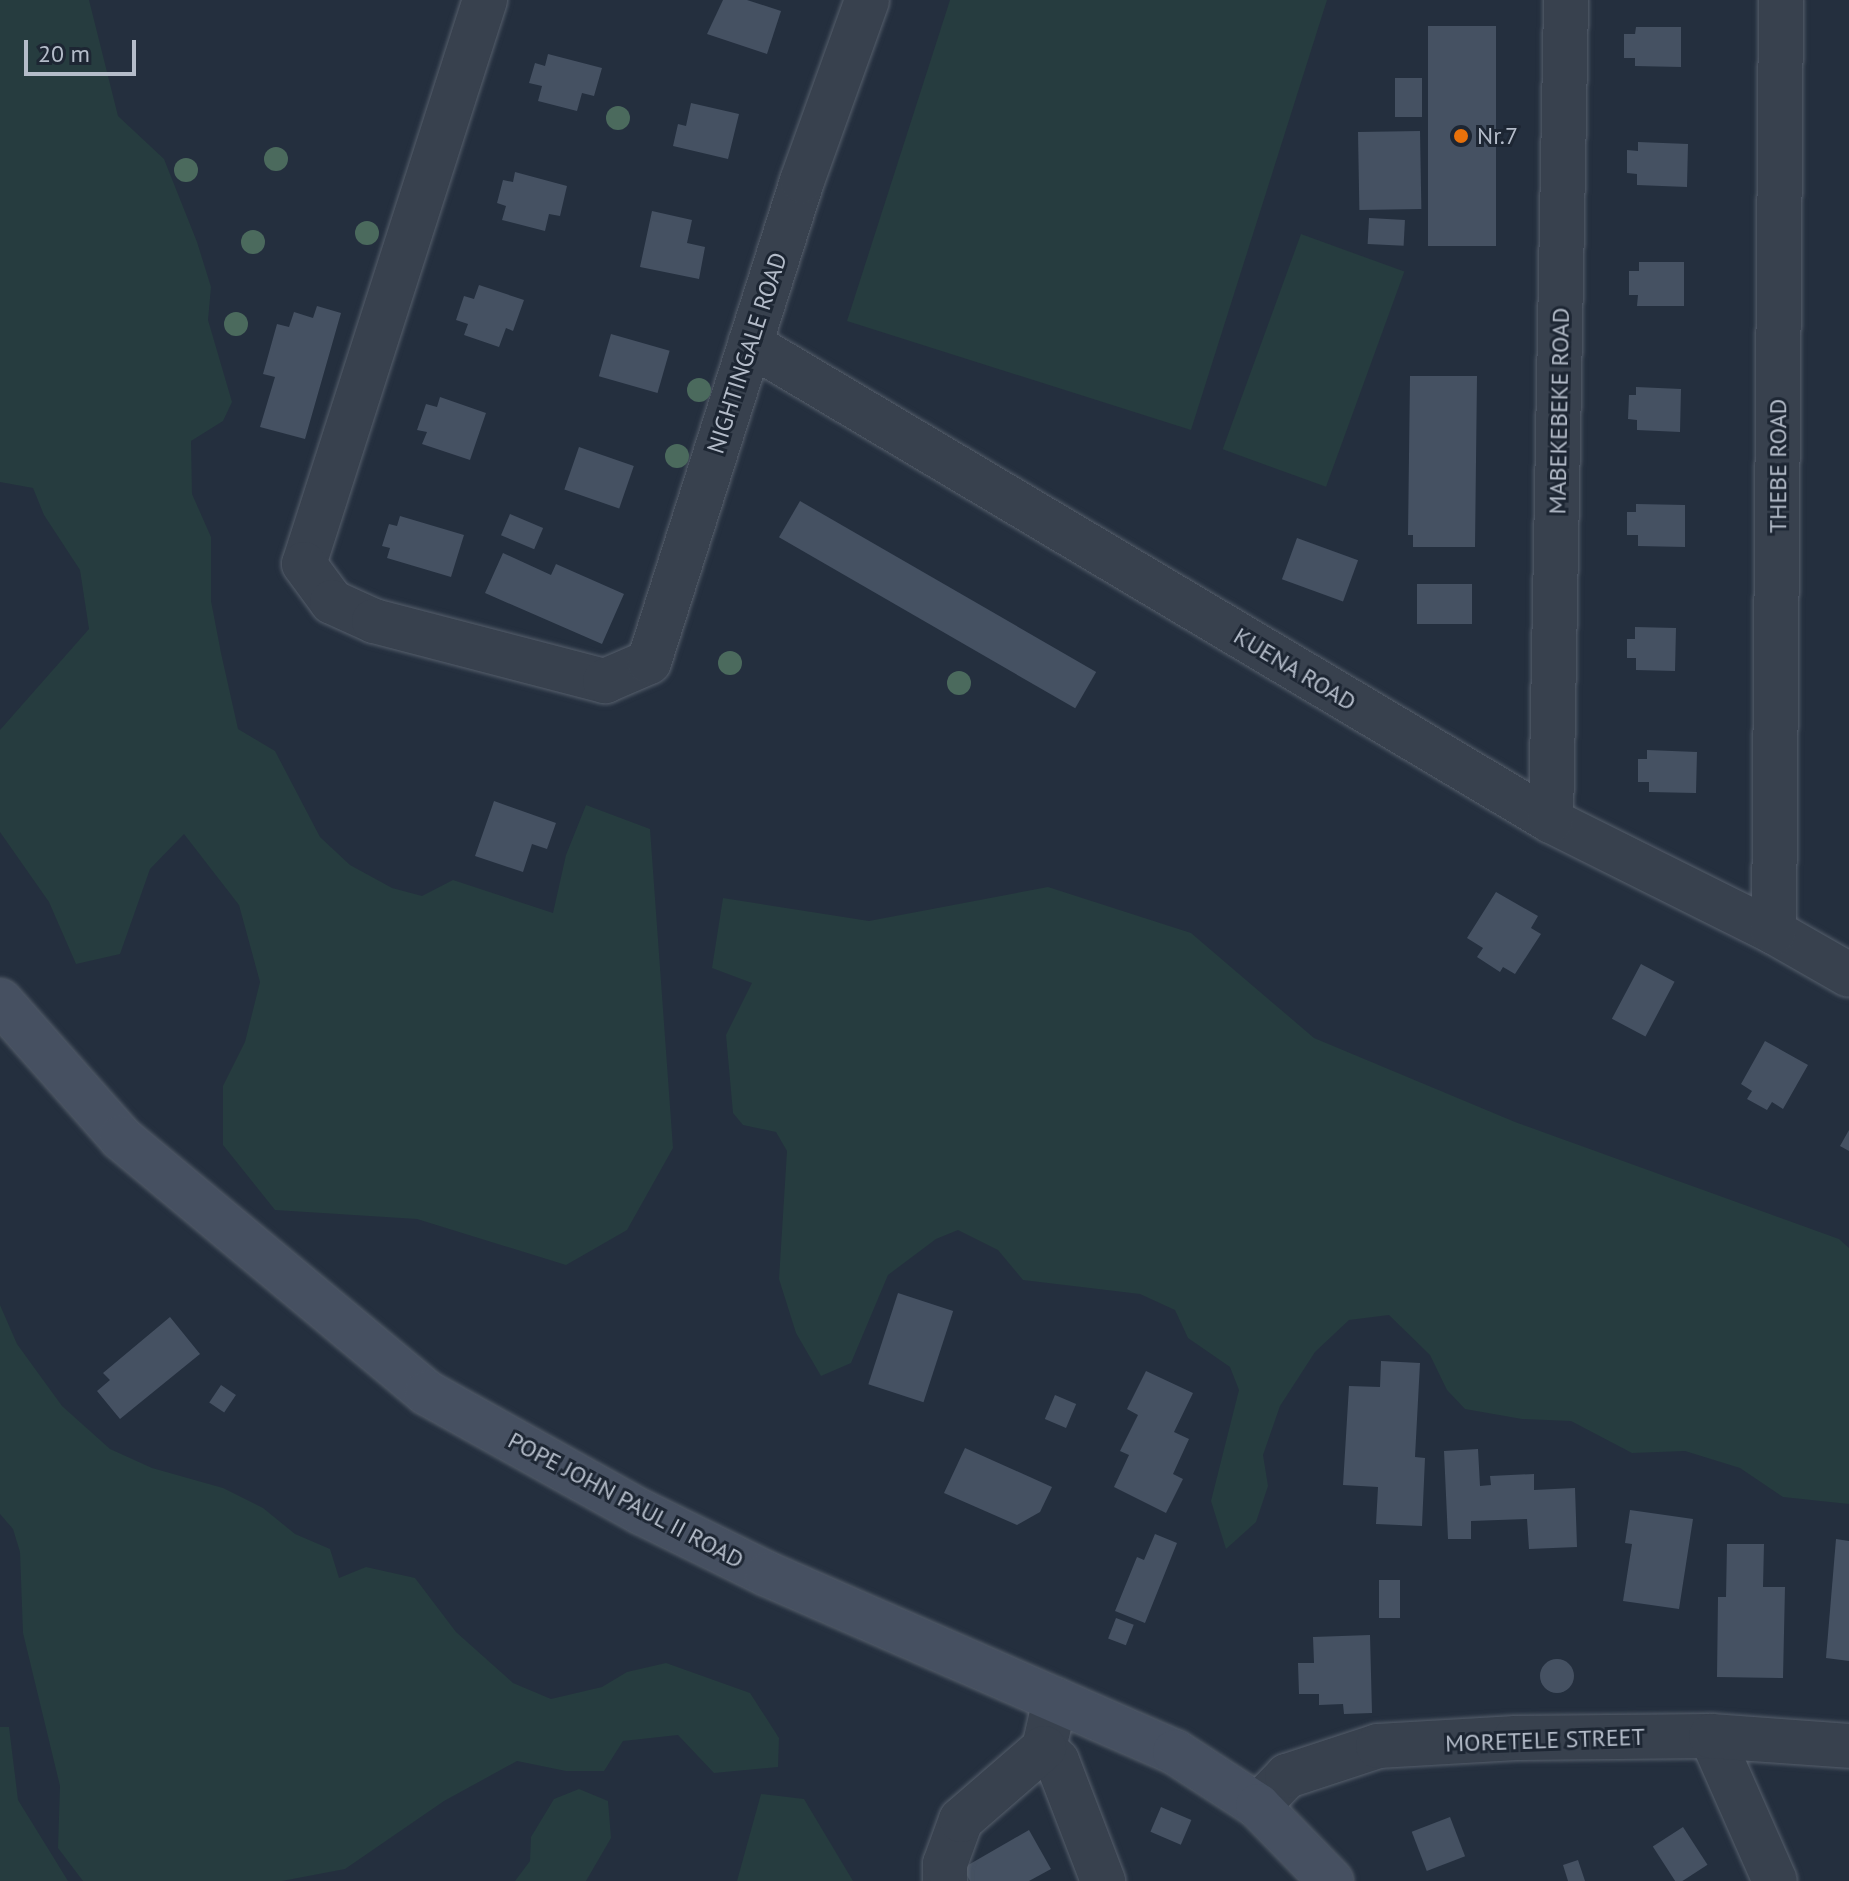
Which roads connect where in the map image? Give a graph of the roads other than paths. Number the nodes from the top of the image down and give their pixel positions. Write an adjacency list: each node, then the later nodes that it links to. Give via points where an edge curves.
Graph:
1 (485, 0): 5 (street, NIGHTINGALE ROAD, via 304,564 332,602 374,621 605,681 649,662)
2 (867, 0): 5 (street, NIGHTINGALE ROAD)
3 (1566, 0): 6 (street, MABEKEBEKE ROAD)
4 (1781, 0): 7 (street, THEBE ROAD)
5 (750, 344): 6 (street, KUENA ROAD)
6 (1551, 821): 7 (street, KUENA ROAD)
7 (1774, 932): 8 (street, KUENA ROAD)
8 (1849, 975)
9 (0, 1001): 10 (main road, POPE JOHN PAUL II ROAD, via 121,1138 427,1393 641,1512 767,1574)
10 (1055, 1700): 13 (street); 14 (main road, POPE JOHN PAUL II ROAD, via 1175,1752)
11 (1711, 1736): 12 (street, MORETELE STREET); 14 (street, MORETELE STREET, via 1378,1746 1287,1776); 18 (street)
12 (1849, 1746)
13 (1044, 1748): 15 (street, via 961,1820 945,1864); 16 (street, via 1057,1761)
14 (1258, 1806): 17 (main road, POPE JOHN PAUL II ROAD)
15 (945, 1881)
16 (1103, 1881)
17 (1331, 1881)
18 (1775, 1881)

